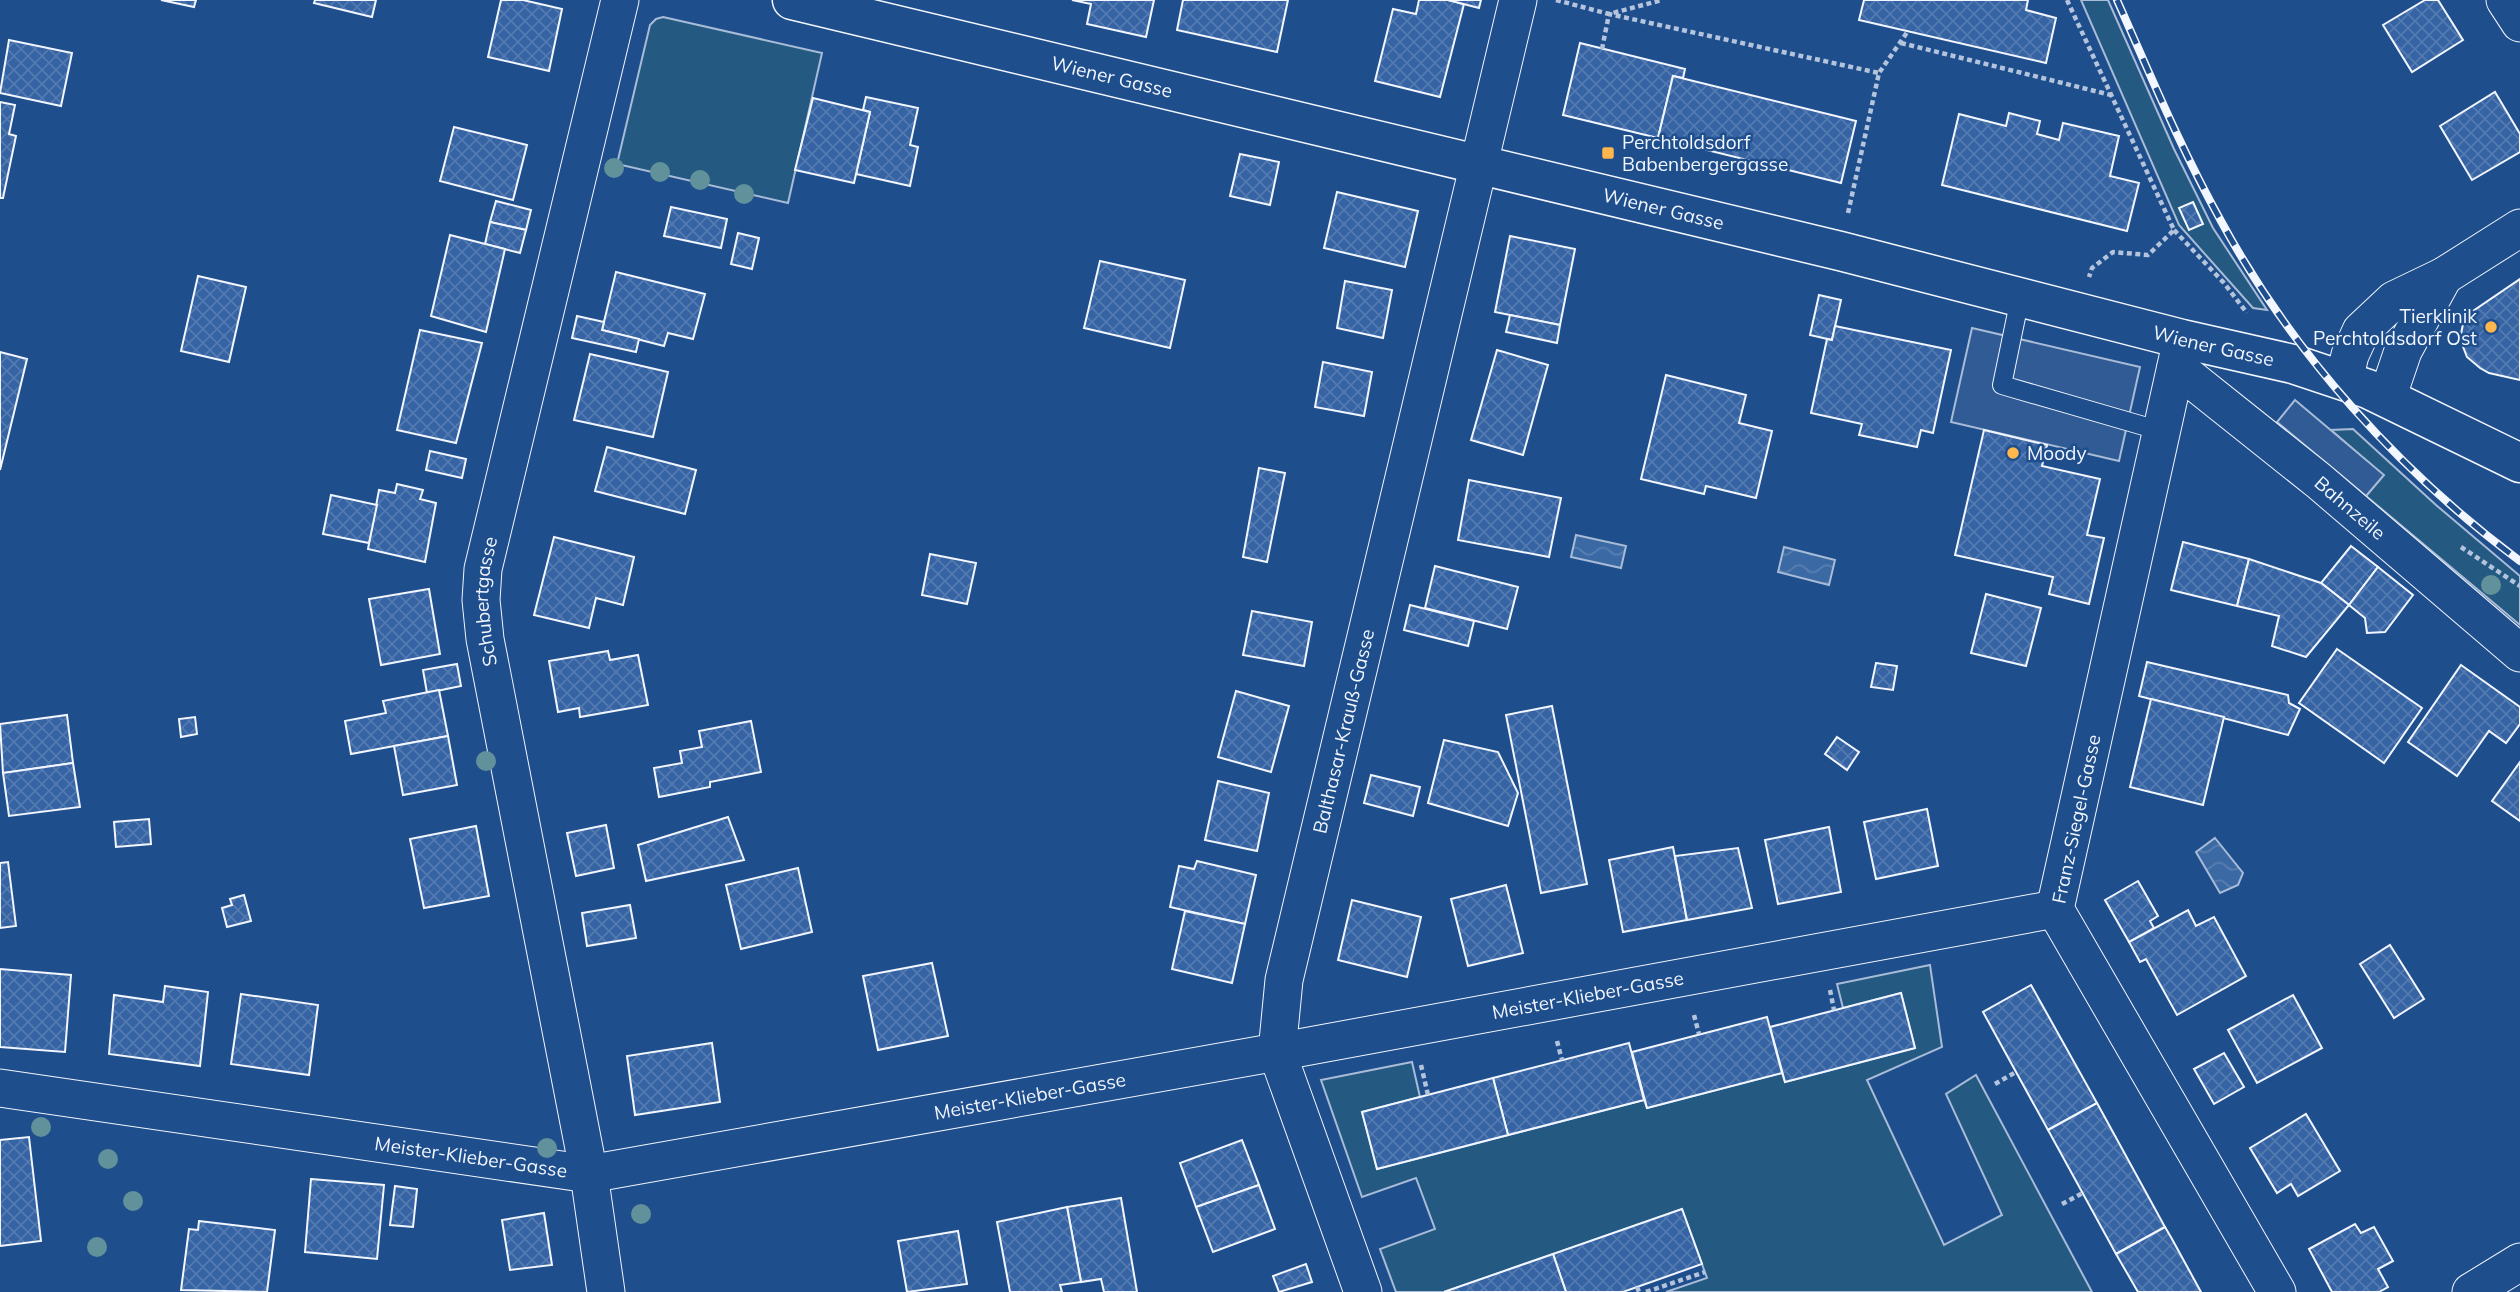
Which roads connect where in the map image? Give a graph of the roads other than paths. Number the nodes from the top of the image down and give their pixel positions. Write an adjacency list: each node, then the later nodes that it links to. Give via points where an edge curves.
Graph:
1 (620, 0): 19 (street, Schubertgasse, via 484,569 481,600)
2 (792, 0): 6 (main road, Wiener Gasse)
3 (1518, 0): 6 (street, Balthasar-Krauß-Gasse)
4 (2505, 0): 5 (street)
5 (2520, 23)
6 (1478, 166): 9 (main road, Wiener Gasse); 17 (street, Balthasar-Krauß-Gasse, via 1284,980)
7 (2520, 228): 8 (street)
8 (2444, 276): 11 (street, via 2394,300 2361,331); 12 (street, via 2403,351)
9 (2020, 298): 10 (main road, Wiener Gasse, via 2078,313); 13 (lane, via 2001,385)
10 (2179, 353): 11 (main road, Wiener Gasse, via 2256,354); 13 (street, Franz-Siegel-Gasse); 15 (street, Bahnzeile, via 2319,481)
11 (2343, 380): 12 (main road, Wiener Gasse)
12 (2387, 398): 14 (main road, Wiener Gasse)
13 (2161, 431): 16 (street, Franz-Siegel-Gasse)
14 (2520, 463)
15 (2520, 653)
16 (2055, 909): 17 (street, Meister-Klieber-Gasse); 23 (street, Franz-Siegel-Gasse)
17 (1277, 1052): 19 (street, Meister-Klieber-Gasse); 22 (street, Balthasar-Krauß-Gasse)
18 (0, 1088): 19 (street, Meister-Klieber-Gasse)
19 (589, 1174): 21 (street, Schubertgasse)
20 (2520, 1262): 24 (street)
21 (606, 1292)
22 (1363, 1292)
23 (2277, 1292)
24 (2471, 1292)

